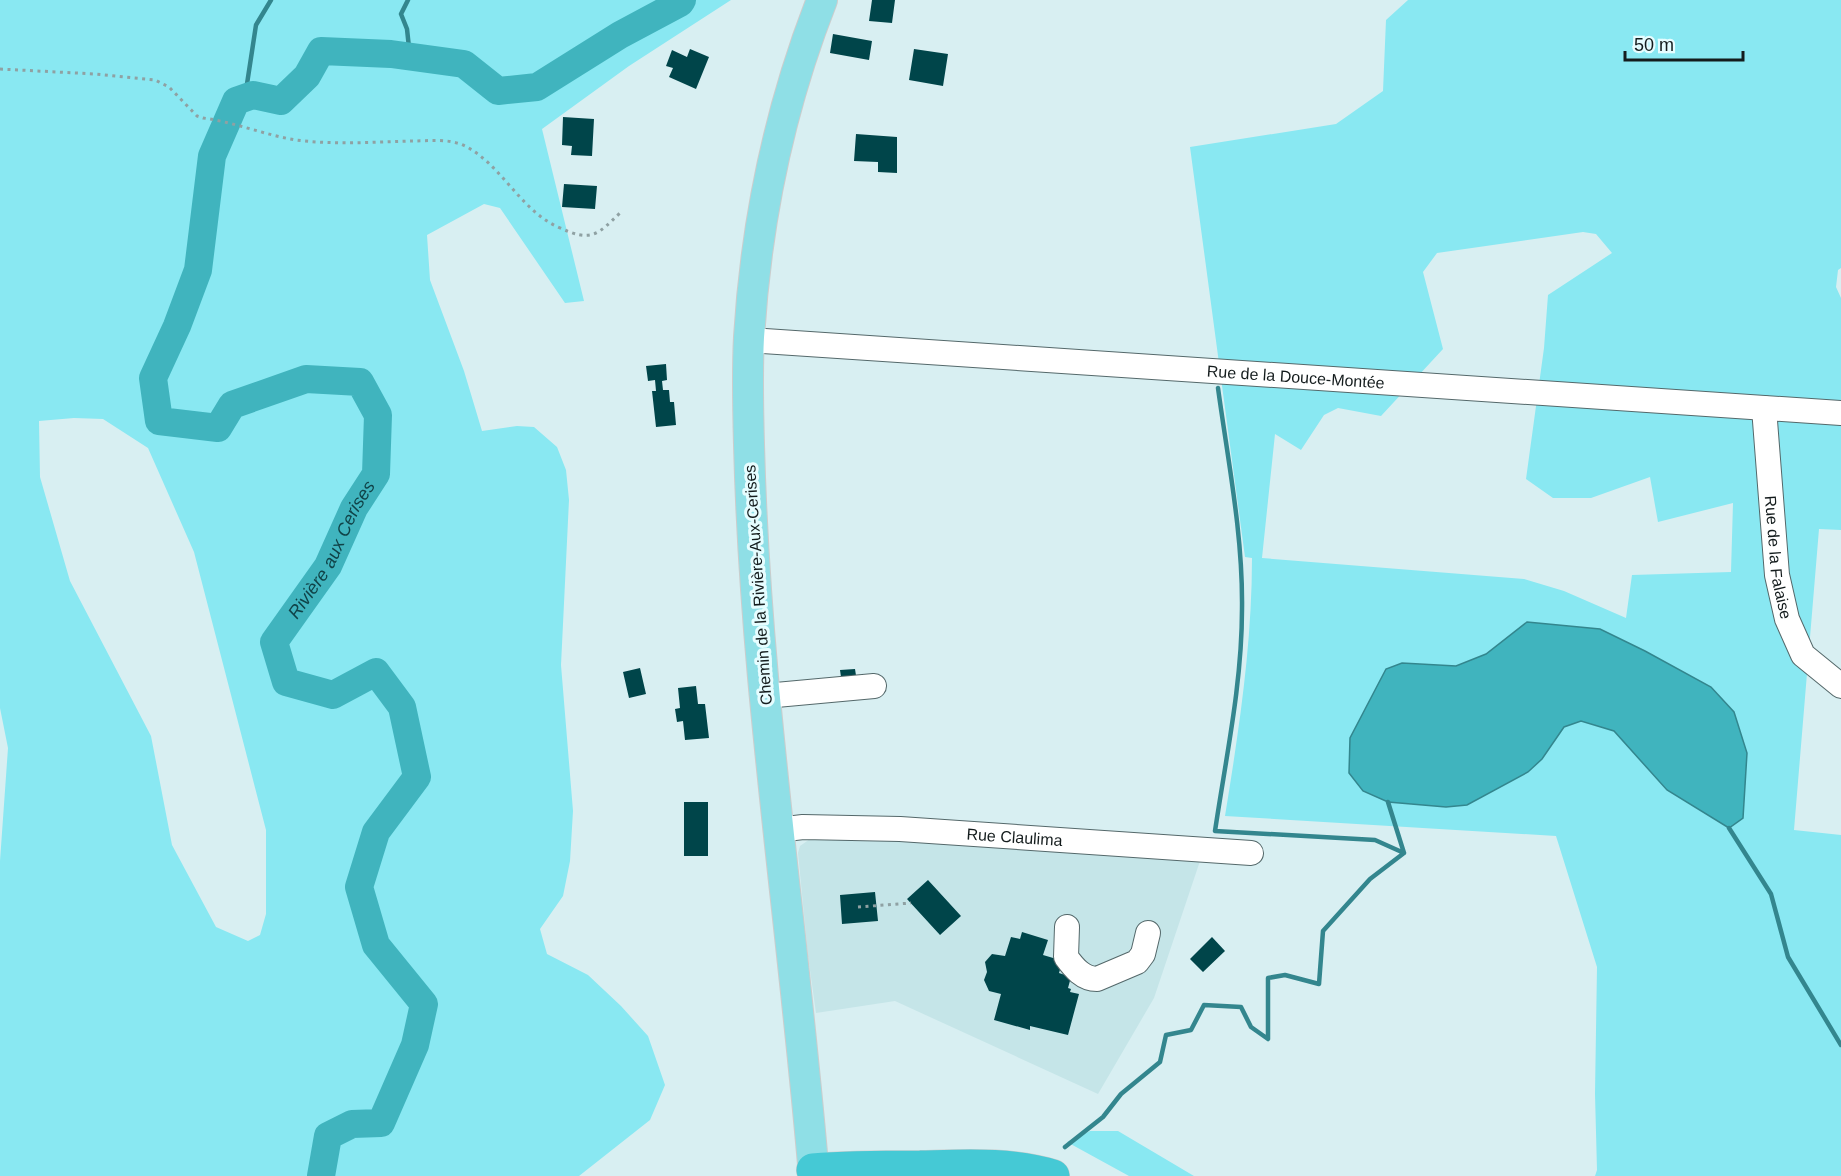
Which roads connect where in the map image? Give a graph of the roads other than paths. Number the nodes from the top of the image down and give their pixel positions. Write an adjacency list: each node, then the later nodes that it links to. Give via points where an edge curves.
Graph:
1 (822, 0): 2 (main road, Chemin de la Rivière-Aux-Cerises, via 774,154)
2 (749, 340): 3 (street, Rue de la Douce-Montée); 7 (main road, Chemin de la Rivière-Aux-Cerises, via 753,563)
3 (1764, 408): 4 (street, Rue de la Douce-Montée); 6 (street, Rue de la Falaise, via 1777,575 1787,619 1803,655)
4 (1841, 413)
5 (874, 686): 7 (street)
6 (1841, 686)
7 (765, 696): 8 (main road, Chemin de la Rivière-Aux-Cerises)
8 (778, 830): 9 (street, Rue Claulima, via 892,828); 12 (main road, Chemin de la Rivière-Aux-Cerises)
9 (1251, 853)
10 (1067, 927): 11 (street, via 1066,957 1090,979 1137,962)
11 (1148, 933)
12 (813, 1173): 13 (highway, via 846,1168 978,1167)
13 (1053, 1176)

